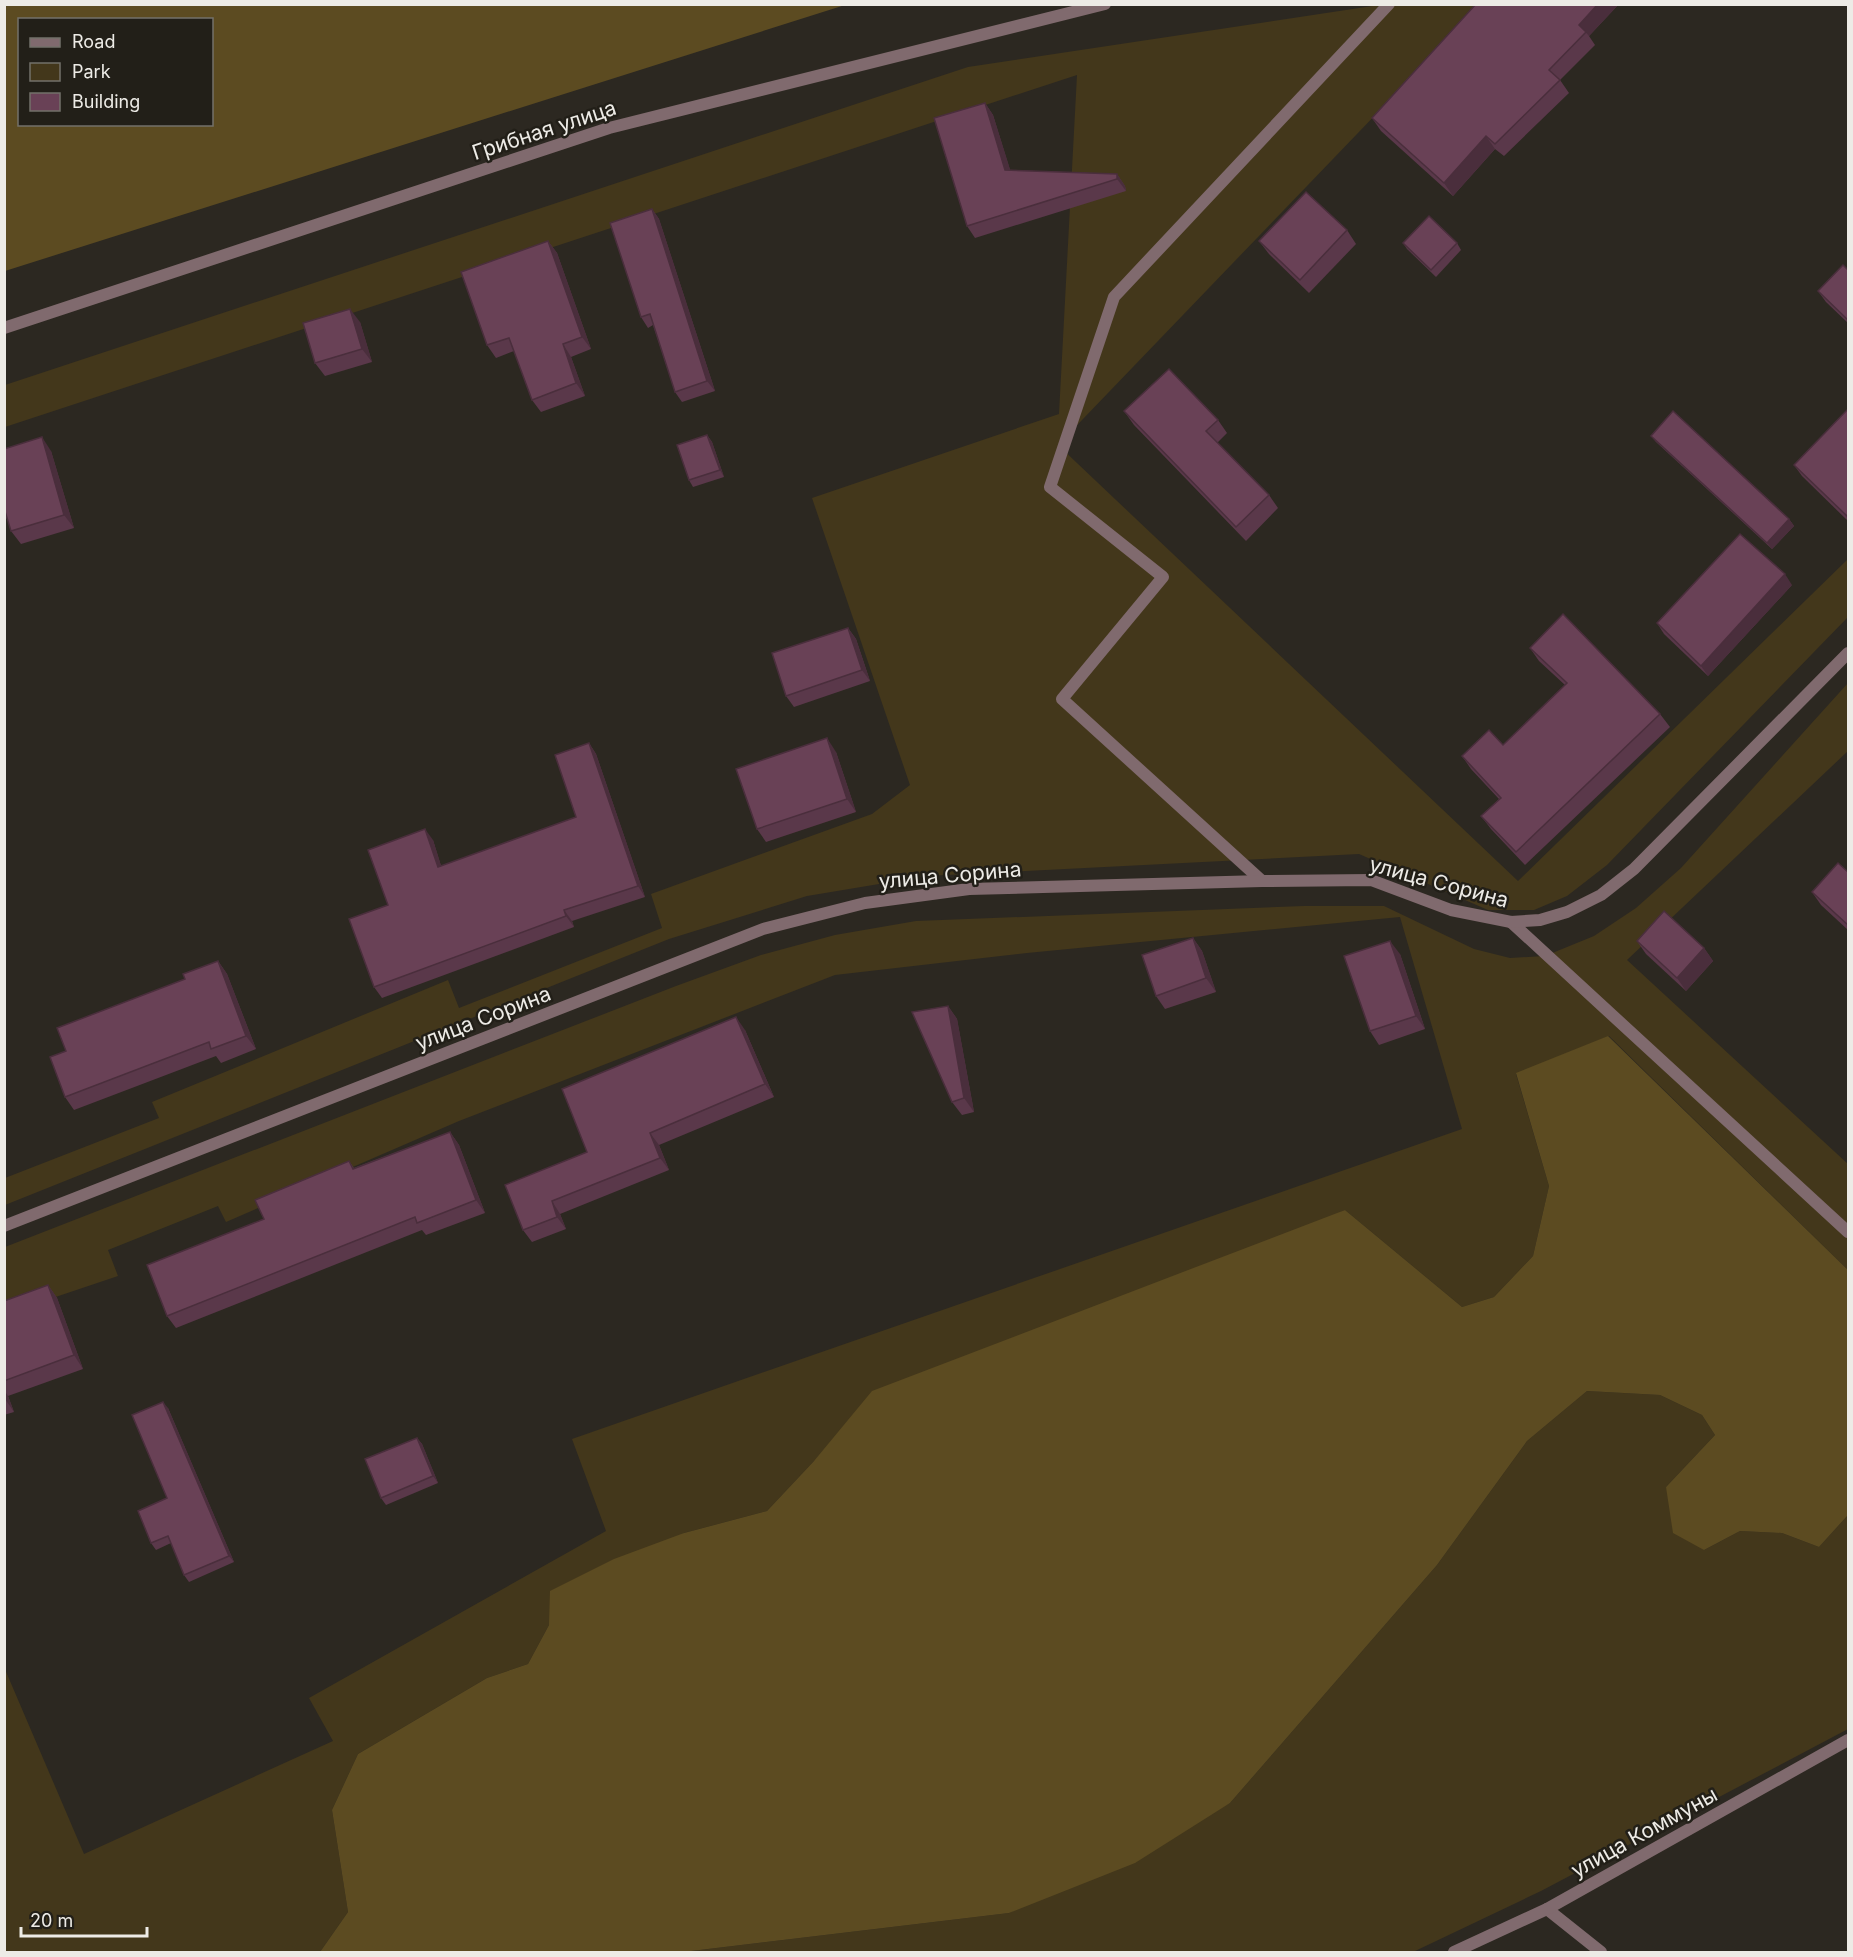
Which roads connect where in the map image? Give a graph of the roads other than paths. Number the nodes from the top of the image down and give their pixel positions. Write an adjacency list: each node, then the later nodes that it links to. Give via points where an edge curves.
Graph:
1 (1105, 4): 3 (street, Грибная улица, via 609,128)
2 (1389, 4): 5 (street, via 1114,297 1050,487 1163,577 1062,699)
3 (4, 328)
4 (1848, 653): 6 (street, улица Сорина, via 1722,783 1601,895 1567,912 1540,920)
5 (1262, 881): 6 (street, улица Сорина, via 1371,880 1451,910); 7 (street, улица Сорина, via 969,889 865,903 764,929)
6 (1511, 922): 8 (street)
7 (4, 1226)
8 (1848, 1232)
9 (1848, 1740): 10 (street, улица Коммуны)
10 (1547, 1909): 11 (street, улица Коммуны); 12 (street)
11 (1454, 1953)
12 (1601, 1953)

